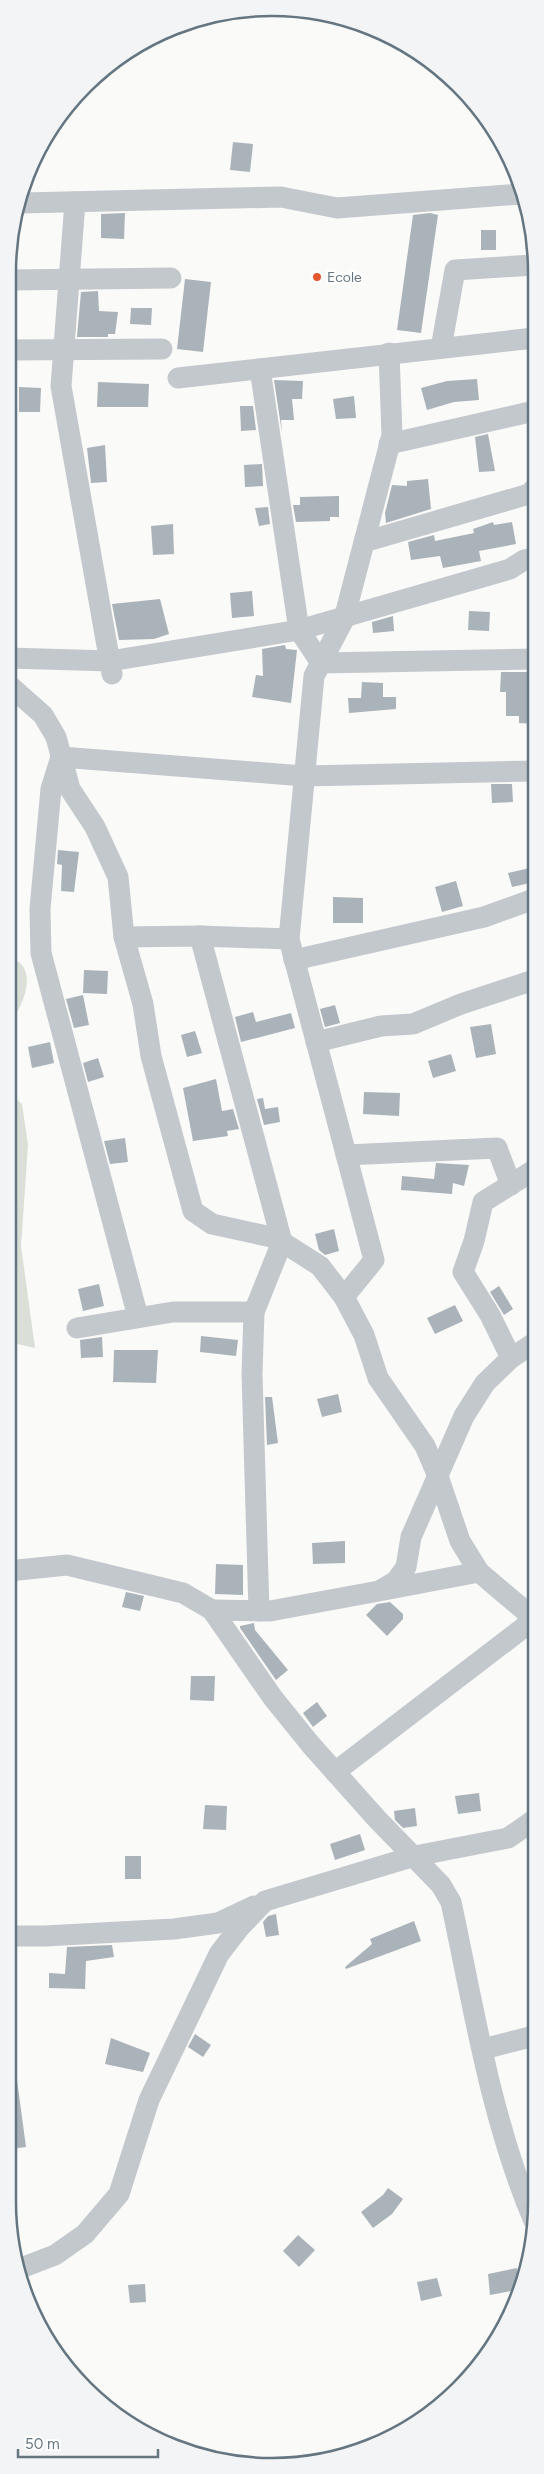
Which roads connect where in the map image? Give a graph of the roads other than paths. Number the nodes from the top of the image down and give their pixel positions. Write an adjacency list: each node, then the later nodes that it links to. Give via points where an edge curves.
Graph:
1 (515, 194): 2 (street, via 336,208 281,198)
2 (76, 202): 3 (street); 5 (street)
3 (26, 203)
4 (528, 265): 9 (street, via 455,270)
5 (70, 278): 6 (street); 7 (street); 10 (street)
6 (171, 278)
7 (16, 280)
8 (528, 339): 9 (street)
9 (441, 348): 13 (street)
10 (64, 349): 11 (street); 12 (street); 26 (street, via 61,386)
11 (162, 349)
12 (16, 350)
13 (389, 353): 14 (street); 17 (street)
14 (260, 369): 15 (street); 22 (street)
15 (178, 378)
16 (528, 412): 17 (street)
17 (390, 444): 19 (street)
18 (528, 494): 19 (street)
19 (364, 542): 21 (street)
20 (528, 559): 21 (street, via 510,569)
21 (344, 618): 22 (street); 25 (street)
22 (299, 630): 25 (street); 26 (street)
23 (16, 659): 26 (street)
24 (528, 659): 25 (street)
25 (321, 663): 30 (street, via 314,676)
26 (111, 667)
27 (16, 691): 28 (street, via 43,715 56,737)
28 (61, 757): 30 (street); 33 (street, via 70,788 95,828 118,877); 44 (street, via 50,789 40,909 41,953)
29 (528, 771): 30 (street)
30 (304, 776): 34 (street)
31 (528, 901): 35 (street, via 484,916)
32 (200, 936): 33 (street); 34 (street); 41 (street)
33 (124, 937): 41 (street, via 143,1004 151,1056 193,1211 212,1224)
34 (288, 939): 35 (street)
35 (294, 960): 37 (street)
36 (528, 982): 37 (street, via 413,1024 381,1026)
37 (316, 1042): 38 (street)
38 (346, 1155): 40 (street, via 497,1148); 42 (street, via 374,1260)
39 (528, 1174): 40 (street)
40 (511, 1185): 47 (street, via 483,1202 463,1272)
41 (282, 1242): 42 (street, via 320,1266); 43 (street)
42 (344, 1297): 48 (street, via 364,1336 378,1378 425,1446)
43 (254, 1312): 44 (street, via 173,1312); 53 (street, via 252,1374)
44 (138, 1317): 45 (street)
45 (77, 1328)
46 (528, 1348): 47 (street)
47 (512, 1358): 48 (street, via 485,1383 464,1416)
48 (438, 1476): 50 (street, via 460,1541); 51 (street, via 411,1537 406,1567 396,1581)
49 (16, 1570): 52 (street, via 66,1565 183,1593)
50 (479, 1572): 51 (street); 54 (street)
51 (379, 1591): 53 (street)
52 (212, 1610): 53 (street); 56 (street, via 273,1698)
53 (259, 1611)
54 (528, 1616)
55 (528, 1627): 56 (street)
56 (335, 1772): 58 (street)
57 (528, 1824): 58 (street, via 508,1838)
58 (415, 1856): 59 (street); 62 (street, via 441,1885 451,1902)
59 (265, 1901): 60 (street, via 218,1923 174,1930); 64 (street, via 219,1954 149,2100 119,2194 85,2234 55,2255)
60 (16, 1936)
61 (528, 2038): 62 (street)
62 (483, 2050): 63 (street, via 518,2184)
63 (528, 2205)
64 (25, 2267)

